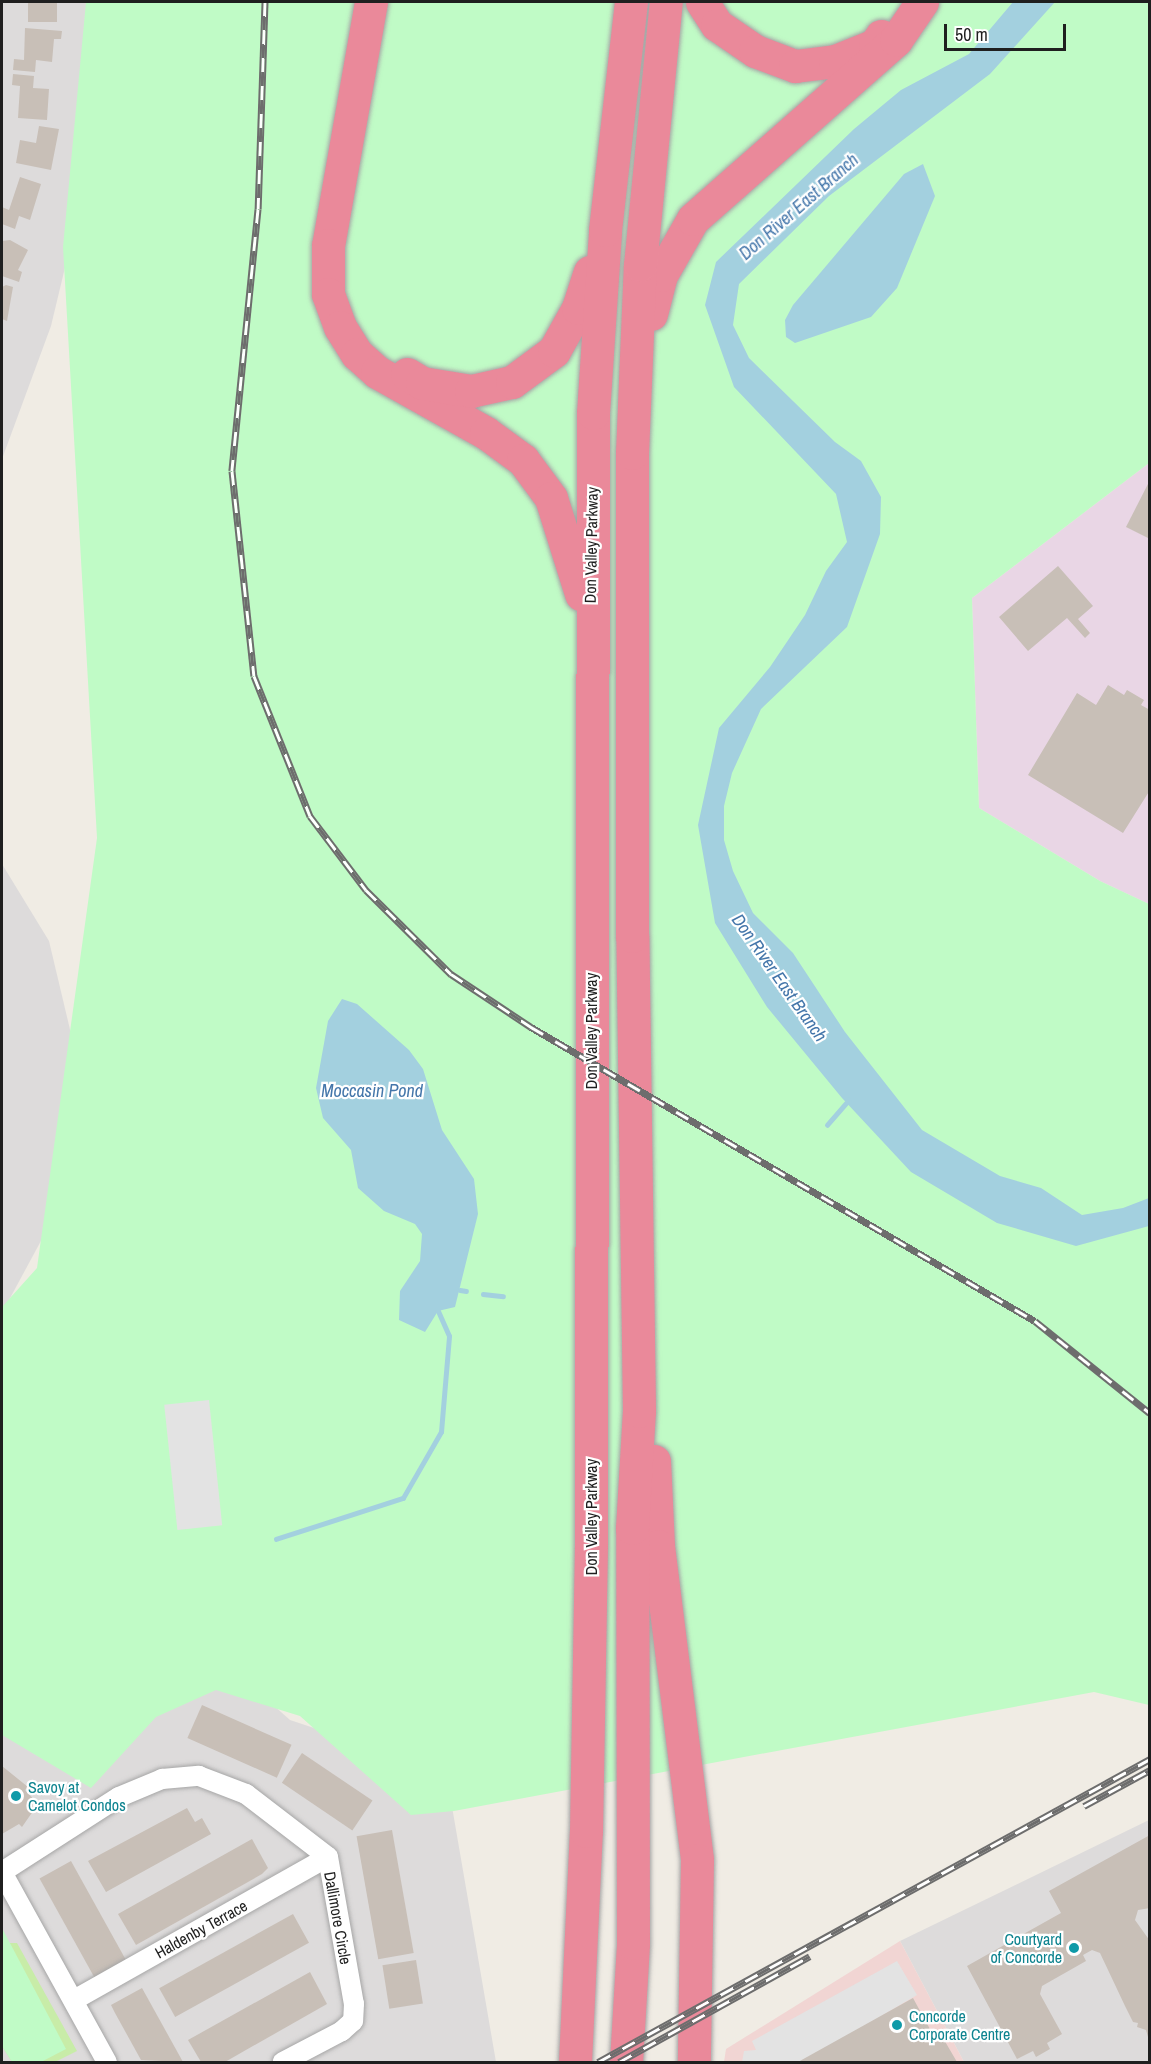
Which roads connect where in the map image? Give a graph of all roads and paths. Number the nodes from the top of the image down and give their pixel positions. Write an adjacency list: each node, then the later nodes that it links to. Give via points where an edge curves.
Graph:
1 (371, 2): 10 (highway, via 328,245 328,294 340,327 357,354 377,372 486,433 523,460 551,498)
2 (386, 2): 8 (highway, via 344,260 351,323 370,349 422,383 471,391 512,382 554,351 578,308)
3 (631, 2): 8 (highway, Don Valley Parkway)
4 (666, 2): 9 (highway, via 643,230)
5 (702, 2): 6 (highway, via 717,25 727,32 755,51 795,66 835,62 874,45)
6 (908, 2)
7 (922, 2): 9 (highway, via 896,40 693,219 661,275)
8 (604, 230): 10 (highway, Don Valley Parkway, via 592,413)
9 (637, 368): 11 (highway, via 632,453 632,936)
10 (590, 621): 17 (highway, Don Valley Parkway, via 591,1543)
11 (639, 1411): 18 (highway, via 632,1528 633,1943); 19 (highway, via 654,1458 658,1546 696,1848)
12 (328, 1857): 13 (street, Dallimore Circle, via 246,1794 199,1776 162,1779 119,1797); 14 (street, Haldenby Terrace); 16 (street, Dallimore Circle, via 354,2004 353,2021)
13 (2, 1872): 14 (street, Dallimore Circle)
14 (74, 2001): 15 (street, Dallimore Circle)
15 (107, 2062)
16 (283, 2062)
17 (575, 2062)
18 (627, 2062)
19 (694, 2062)

